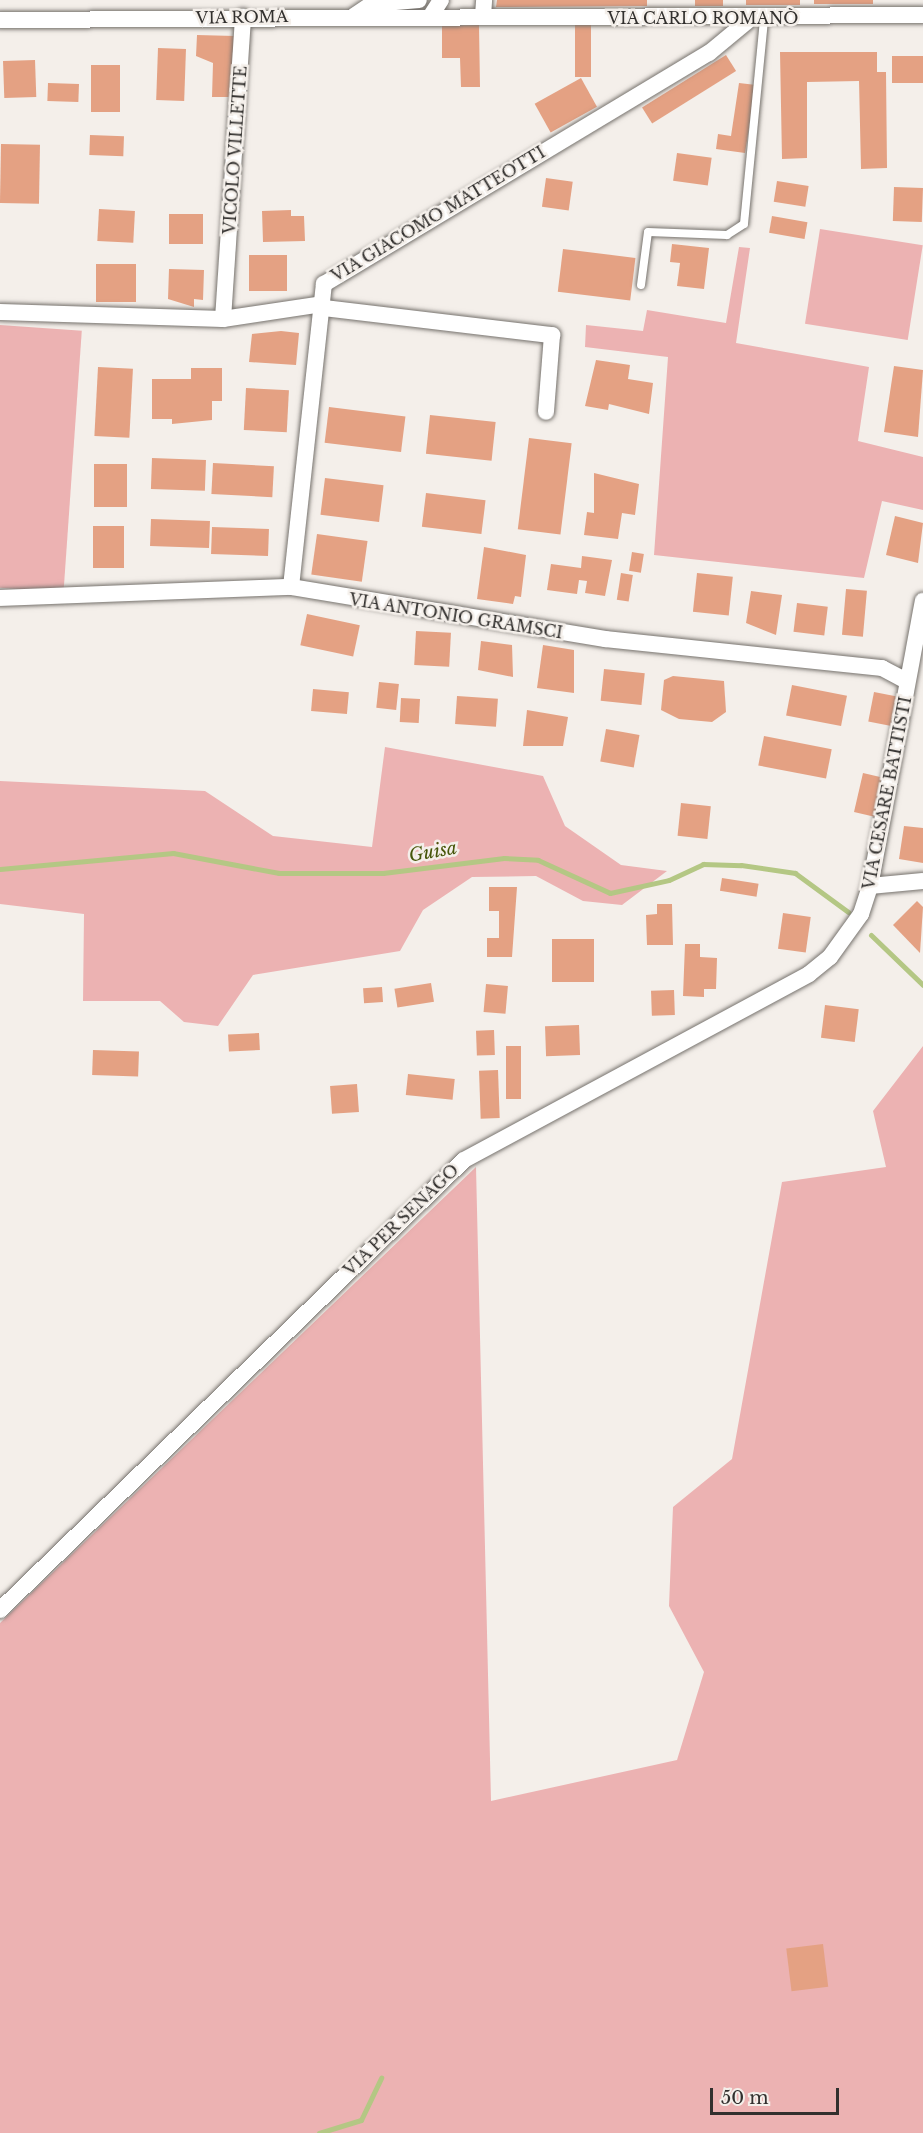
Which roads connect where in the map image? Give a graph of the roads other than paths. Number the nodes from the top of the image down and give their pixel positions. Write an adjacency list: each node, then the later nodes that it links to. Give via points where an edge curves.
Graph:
1 (419, 0): 5 (street, via 372,4)
2 (441, 0): 7 (street)
3 (484, 8): 7 (street, VIA ROMA); 8 (street, VIA CARLO ROMANÒ)
4 (923, 15): 8 (street, VIA CARLO ROMANÒ)
5 (354, 16): 6 (street, VIA ROMA); 7 (street, VIA ROMA)
6 (243, 17): 9 (street, VIA ROMA); 13 (street, VICOLO VILLETTE)
7 (430, 17)
8 (757, 19): 10 (lane, via 744,224 727,235 648,232); 11 (street, VIA GIACOMO MATTEOTTI, via 709,53 343,269 321,289)
9 (0, 20)
10 (641, 285)
11 (323, 306): 13 (street); 14 (street, via 552,335); 15 (street, VIA GIACOMO MATTEOTTI)
12 (0, 312): 13 (street)
13 (223, 319)
14 (546, 412)
15 (291, 587): 16 (street, VIA ANTONIO GRAMSCI); 18 (street, VIA ANTONIO GRAMSCI, via 605,639 882,668)
16 (0, 598)
17 (923, 601): 18 (street, VIA CESARE BATTISTI)
18 (906, 681): 20 (street, VIA CESARE BATTISTI, via 907,703)
19 (923, 881): 20 (street)
20 (870, 886): 21 (street, VIA CESARE BATTISTI)
21 (861, 914): 22 (street, VIA PER SENAGO, via 830,957 809,974 464,1160)
22 (0, 1610)

